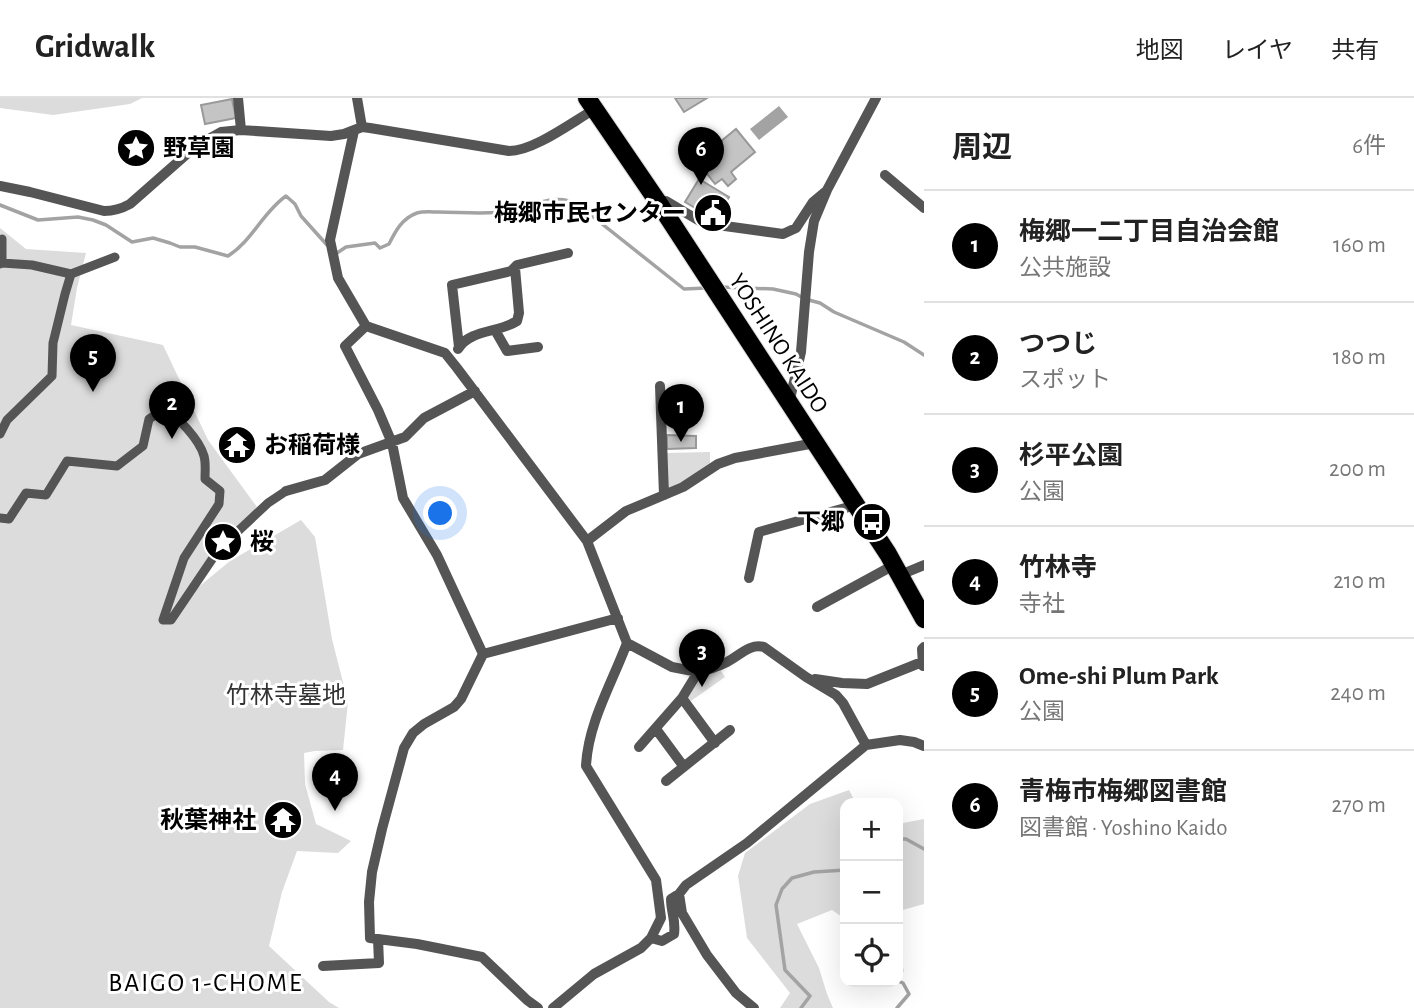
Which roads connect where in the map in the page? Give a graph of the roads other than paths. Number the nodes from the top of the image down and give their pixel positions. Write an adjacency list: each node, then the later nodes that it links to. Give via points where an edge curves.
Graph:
1 (238, 98): 6 (street)
2 (357, 98): 5 (street)
3 (876, 98): 9 (street)
4 (591, 104): 5 (street, via 519,151); 10 (main road, YOSHINO KAIDO)
5 (358, 129): 6 (street, via 331,135); 18 (street, via 330,240 338,278)
6 (241, 130): 8 (street, via 221,132 196,146 121,209 104,211)
7 (885, 175): 11 (street)
8 (0, 186)
9 (827, 190): 10 (street, via 796,228 783,234 703,223 667,201); 25 (street, via 814,221 801,352)
10 (660, 205): 25 (main road, YOSHINO KAIDO)
11 (924, 208)
12 (0, 240): 15 (street)
13 (568, 253): 16 (street)
14 (115, 257): 17 (street)
15 (1, 264): 17 (street)
16 (515, 268): 19 (street, via 519,317 512,325); 20 (street, via 452,285)
17 (71, 274): 26 (street, via 53,342 52,376)
18 (366, 326): 22 (street, via 444,353); 27 (street, via 345,346)
19 (495, 330): 20 (street, via 476,335); 21 (street, via 507,351)
20 (459, 347): 22 (street)
21 (538, 347)
22 (451, 361): 24 (street)
23 (660, 386): 30 (street)
24 (475, 391): 27 (street, via 424,418); 33 (street)
25 (789, 403): 28 (main road, YOSHINO KAIDO)
26 (0, 434)
27 (392, 443): 29 (street, via 358,454 325,480); 42 (street, via 403,498 437,555)
28 (815, 443): 30 (street, via 735,458); 31 (main road, YOSHINO KAIDO)
29 (286, 491): 32 (street, via 219,549 171,620 163,620 184,558 219,504 220,491 205,479 201,446 170,412 163,410 149,419 143,446 117,466 67,461 46,495 26,493 9,519)
30 (664, 495): 33 (street, via 626,511)
31 (856, 505): 35 (main road, YOSHINO KAIDO); 36 (street, via 758,532)
32 (0, 518)
33 (587, 541): 38 (street)
34 (924, 565): 35 (street)
35 (897, 570): 37 (street); 39 (main road, YOSHINO KAIDO)
36 (749, 578)
37 (817, 607)
38 (618, 618): 40 (street); 42 (street)
39 (924, 619)
40 (626, 643): 44 (street, via 672,667); 56 (street, via 593,727 586,766 656,880 660,918)
41 (924, 647): 43 (street)
42 (482, 653): 57 (street, via 454,708 424,724 404,748 372,872 370,938)
43 (923, 665): 45 (street, via 867,684)
44 (698, 671): 45 (street, via 728,662 758,645); 46 (street)
45 (806, 677): 50 (street, via 836,695)
46 (682, 698): 47 (street); 49 (street)
47 (656, 729): 52 (street); 53 (street)
48 (730, 730): 49 (street)
49 (715, 743): 53 (street)
50 (866, 745): 51 (street, via 900,740); 55 (street)
51 (924, 746)
52 (639, 747)
53 (684, 768): 54 (street)
54 (666, 781)
55 (678, 894): 56 (street, via 671,899 674,934 662,941); 61 (street, via 682,913 707,956)
56 (651, 938): 60 (street, via 594,974)
57 (378, 939): 58 (street, via 379,963); 59 (street, via 482,957)
58 (323, 965)
59 (538, 1008)
60 (554, 1008)
61 (754, 1008)

